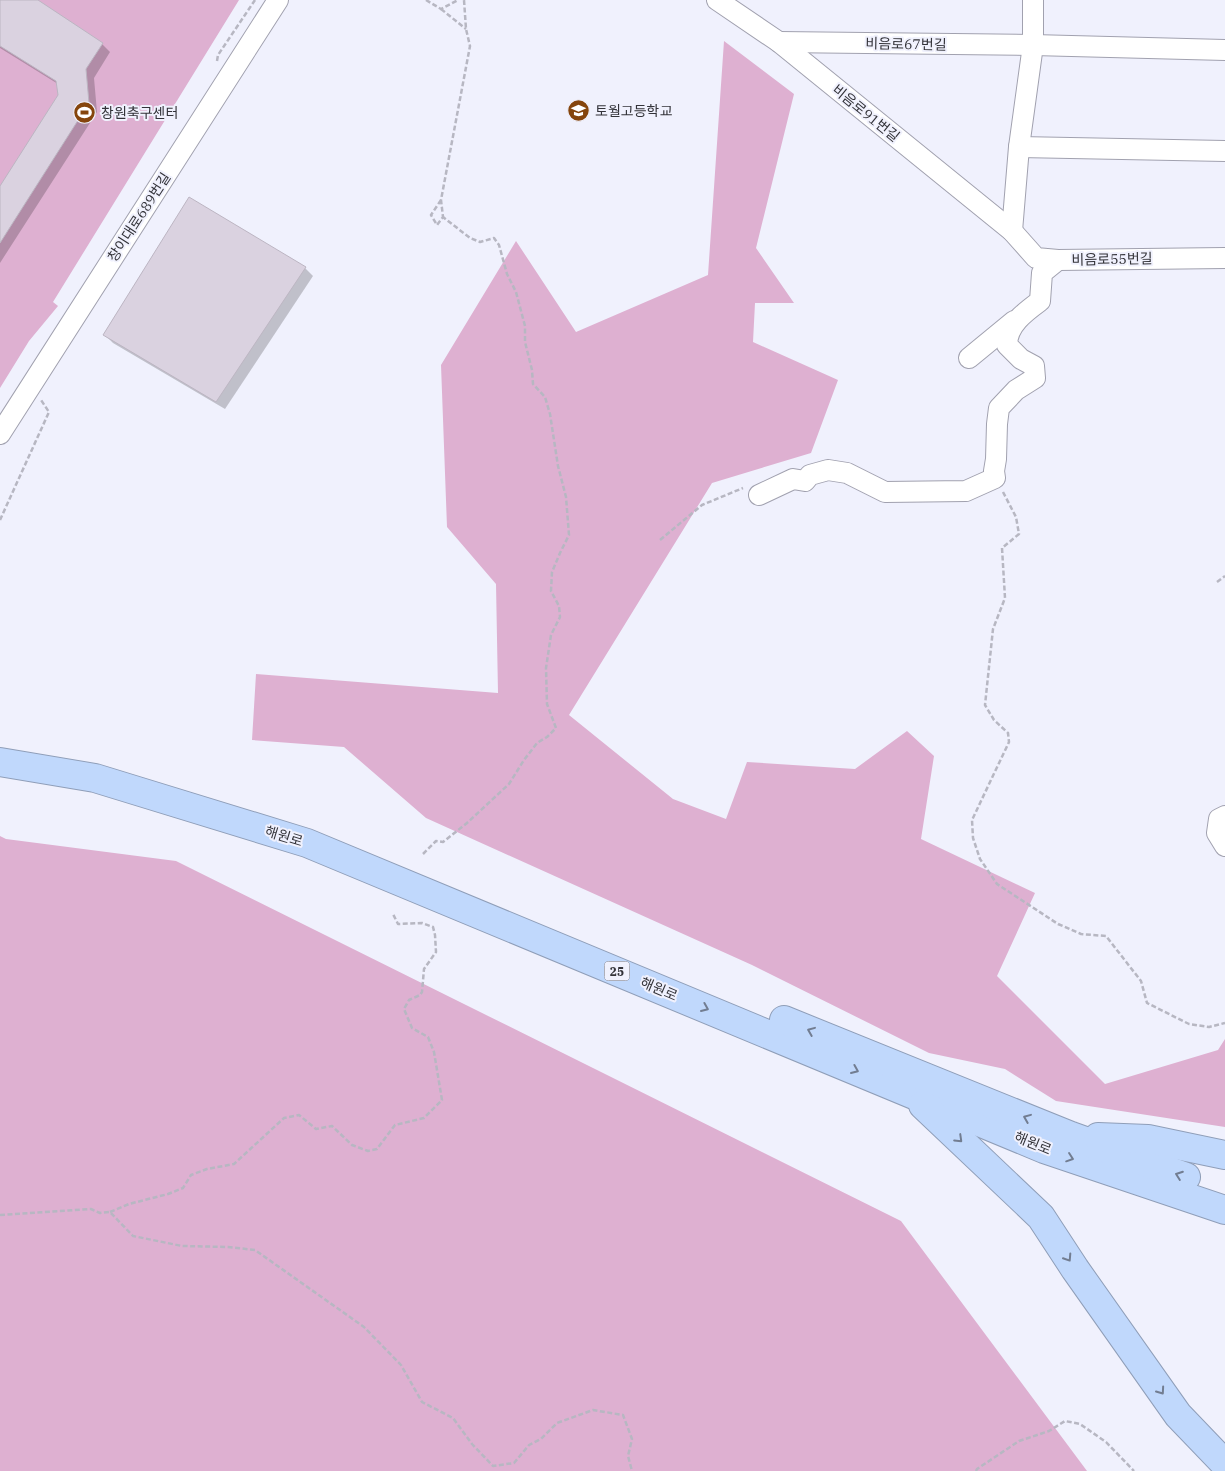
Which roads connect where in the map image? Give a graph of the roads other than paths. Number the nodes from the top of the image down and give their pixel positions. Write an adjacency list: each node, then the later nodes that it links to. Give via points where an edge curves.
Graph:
1 (278, 0): 14 (street, 창이대로689번길)
2 (717, 0): 4 (street, 비음로91번길)
3 (1033, 0): 5 (street)
4 (779, 42): 5 (street, 비음로67번길); 9 (street, 비음로91번길)
5 (1033, 45): 6 (street); 7 (street)
6 (1225, 50)
7 (1019, 147): 8 (street); 9 (street)
8 (1225, 151)
9 (1012, 231): 11 (street, 비음로55번길, via 1036,258)
10 (1225, 258): 11 (street, 비음로55번길)
11 (1058, 260): 12 (street, via 1042,273 1040,301)
12 (1021, 315): 13 (street); 15 (street, via 1007,335 1008,345 1021,359 1034,366 1035,378 1016,390 999,408 995,478 966,491 885,492 847,473 828,470 810,474 805,481 793,479)
13 (969, 358)
14 (0, 434)
15 (751, 491)
16 (0, 744): 21 (highway, 해원로 / 25, one-way to 16, via 319,832 184,788 80,759)
17 (0, 762): 20 (highway, 해원로 / 25, one-way to 20, via 95,778 307,843)
18 (1225, 816): 19 (street, via 1219,819 1216,833)
19 (1225, 846)
20 (911, 1093): 24 (highway, 해원로 / 25, one-way to 24, via 1044,1149); 25 (highway, one-way to 25, via 1041,1217 1178,1415)
21 (1071, 1136): 22 (highway, via 1148,1139); 23 (highway, 해원로 / 25, one-way to 21)
22 (1225, 1155)
23 (1225, 1191)
24 (1225, 1210)
25 (1225, 1464)

